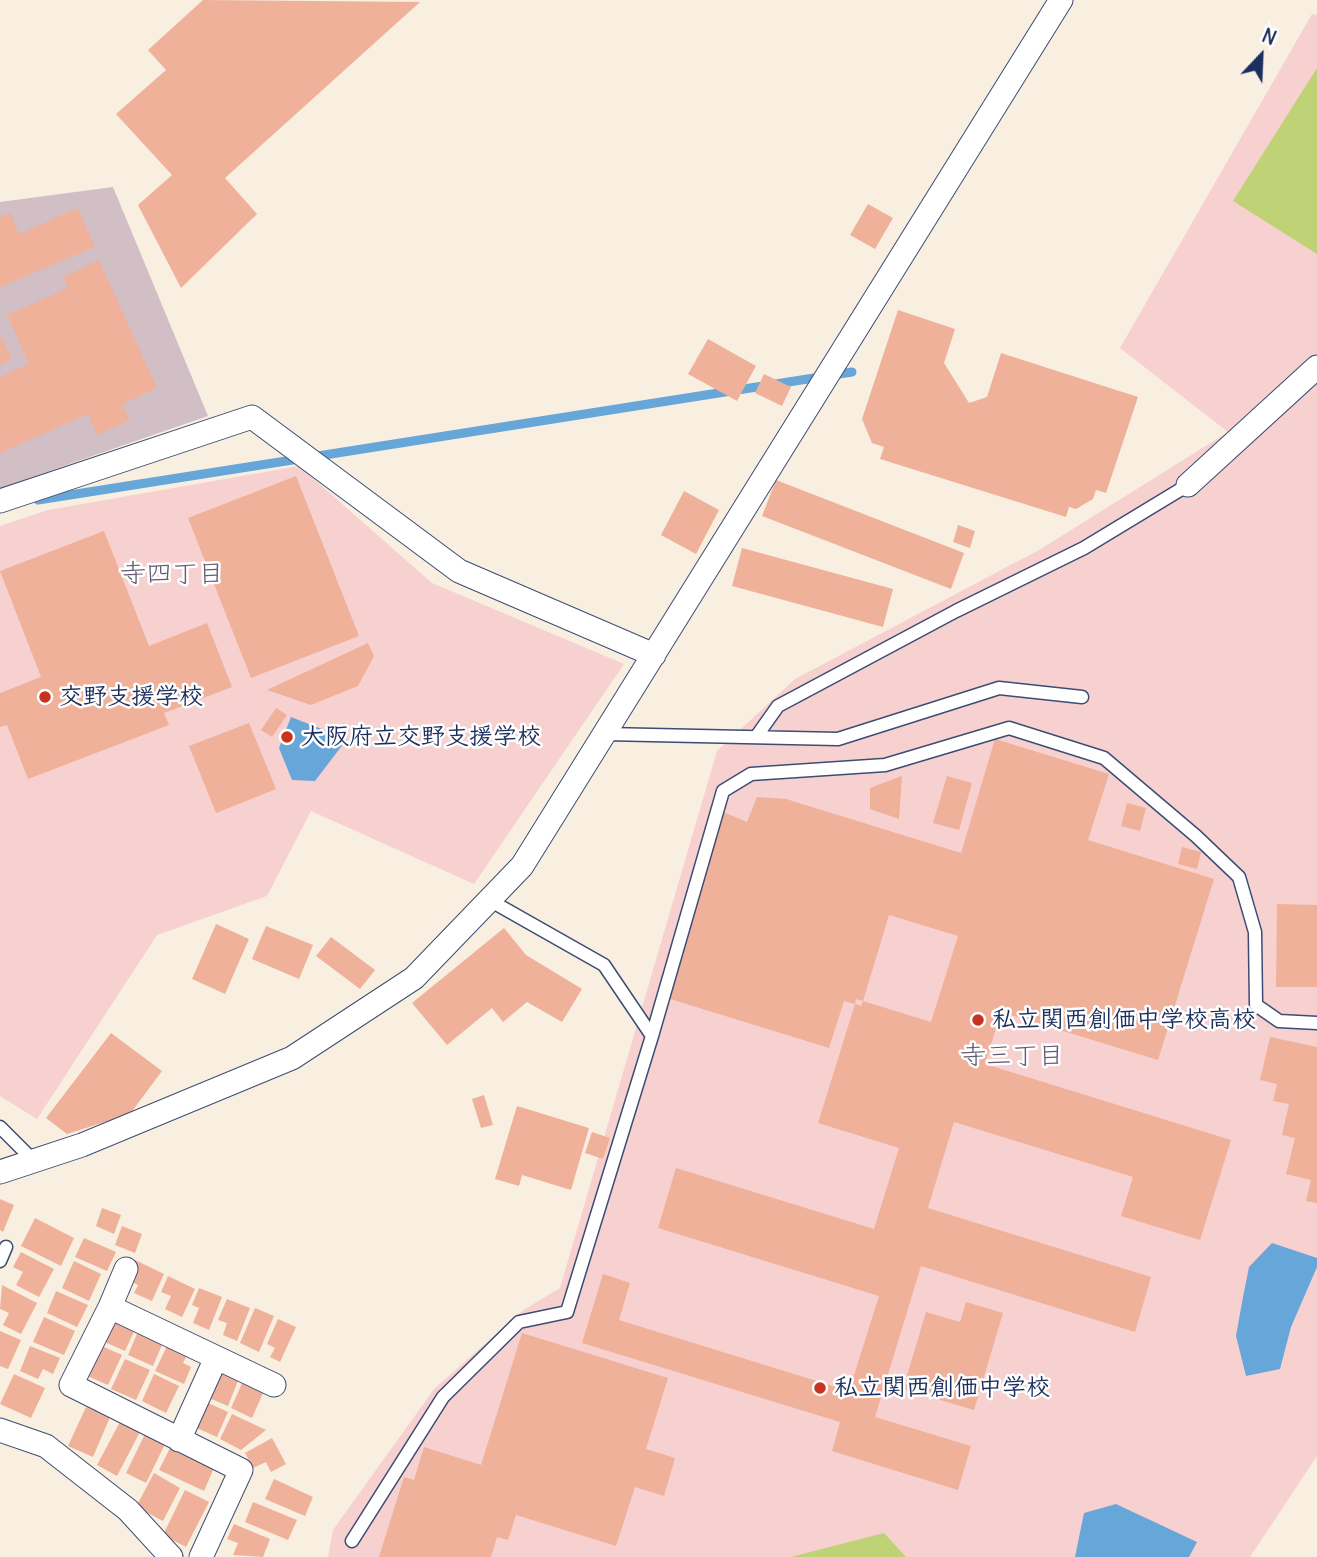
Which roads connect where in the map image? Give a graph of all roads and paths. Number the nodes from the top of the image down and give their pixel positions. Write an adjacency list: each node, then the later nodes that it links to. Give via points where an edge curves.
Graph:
1 (1061, 0): 5 (street)
2 (1317, 367): 3 (street)
3 (1188, 485): 8 (lane, via 1084,548 778,706)
4 (0, 501): 5 (street, via 252,416 459,571)
5 (653, 655): 7 (street)
6 (1082, 697): 8 (lane, via 999,688 838,739)
7 (605, 734): 8 (lane); 9 (street, via 523,866)
8 (755, 737)
9 (491, 901): 11 (lane, via 604,965); 13 (street, via 414,978 292,1058)
10 (1317, 1023): 11 (lane, via 1279,1021 1256,1005 1255,932 1239,877 1104,758 1009,728 885,765 751,775 723,791)
11 (652, 1036): 23 (lane, via 567,1312 519,1322 443,1397)
12 (0, 1127): 13 (lane)
13 (34, 1161): 14 (street)
14 (0, 1172)
15 (6, 1247): 16 (lane)
16 (0, 1261)
17 (125, 1269): 18 (street)
18 (110, 1307): 19 (street); 22 (street, via 71,1385)
19 (216, 1358): 20 (street); 22 (street)
20 (274, 1385)
21 (0, 1430): 24 (street, via 46,1446 128,1510)
22 (179, 1440): 25 (street, via 241,1470)
23 (352, 1541)
24 (171, 1557)
25 (201, 1557)

